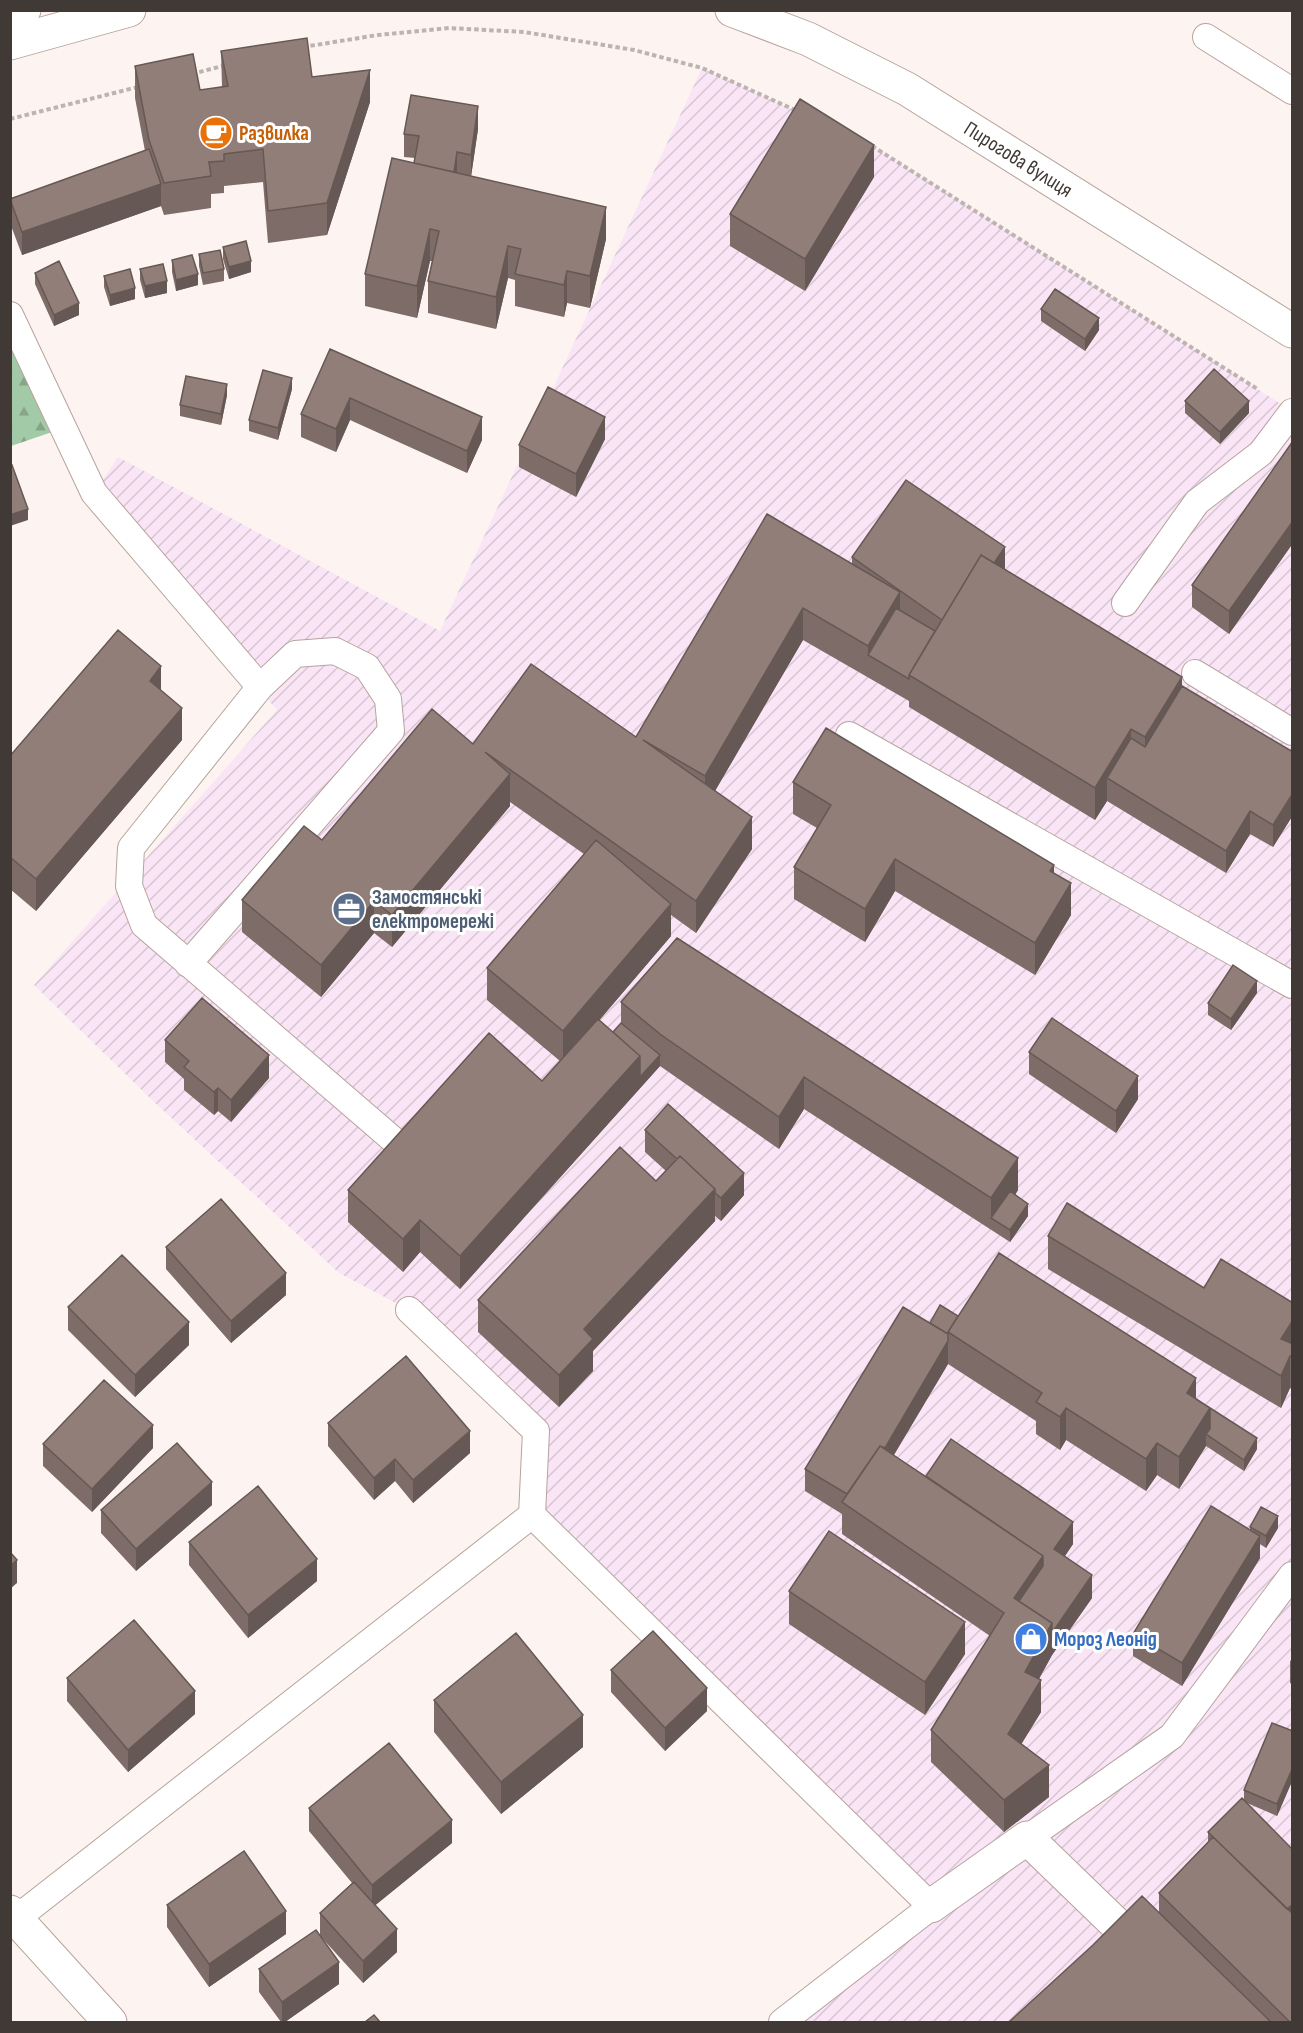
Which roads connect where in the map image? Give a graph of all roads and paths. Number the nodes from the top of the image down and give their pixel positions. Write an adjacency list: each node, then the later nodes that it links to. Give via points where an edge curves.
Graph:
1 (24, 10): 4 (main road)
2 (129, 10): 6 (main road)
3 (732, 10): 16 (main road, Пирогова вулиця, via 808,39 907,89)
4 (10, 18)
5 (1206, 36): 11 (lane)
6 (10, 43)
7 (296, 49): 12 (path, via 450,28 524,32 634,50 702,68)
8 (237, 63): 9 (path)
9 (191, 74)
10 (144, 85): 13 (path)
11 (1293, 91)
12 (798, 112)
13 (10, 119)
14 (863, 142): 17 (path)
15 (10, 315): 21 (lane, via 94,493)
16 (1293, 331)
17 (1263, 392)
18 (1293, 412): 19 (lane, via 1261,453 1197,502)
19 (1125, 603)
20 (1195, 673): 22 (lane)
21 (260, 687): 24 (lane, via 131,848 129,886 144,925); 24 (lane, via 295,654 335,651 367,667 388,699 391,731)
22 (1293, 732)
23 (849, 735): 25 (lane)
24 (188, 964): 26 (lane)
25 (1293, 985)
26 (397, 1143)
27 (409, 1310): 28 (lane, via 537,1431)
28 (532, 1515): 31 (lane); 32 (lane)
29 (1293, 1575): 30 (lane, via 1172,1736)
30 (1027, 1838): 31 (lane); 33 (main road)
31 (932, 1906): 35 (lane)
32 (14, 1915): 34 (main road)
33 (1168, 1974)
34 (110, 2022)
35 (782, 2022)

